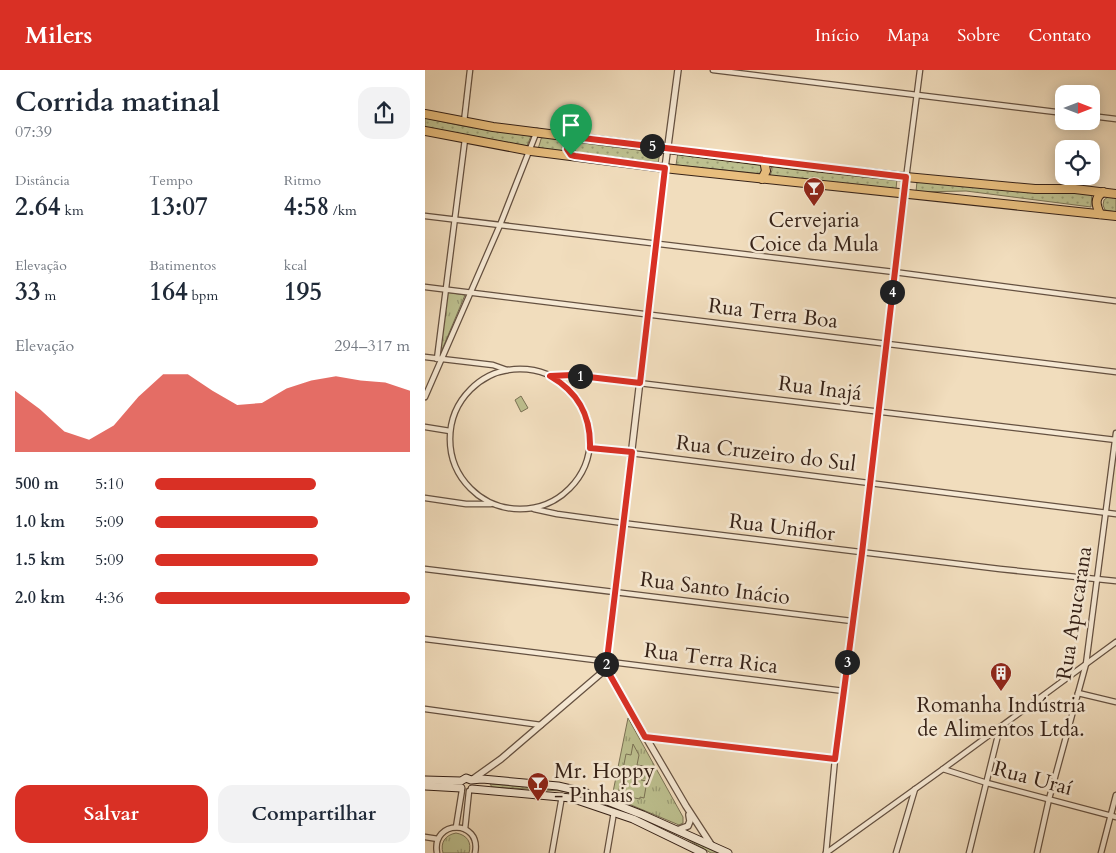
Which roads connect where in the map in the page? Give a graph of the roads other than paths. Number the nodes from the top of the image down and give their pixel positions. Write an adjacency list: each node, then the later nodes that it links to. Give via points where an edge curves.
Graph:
1 (470, 70): 10 (street)
2 (678, 70): 15 (street)
3 (713, 70): 5 (street)
4 (919, 70): 5 (street)
5 (917, 94): 6 (street); 20 (street)
6 (1055, 111)
7 (425, 114): 10 (main road)
8 (1100, 117): 9 (street)
9 (1116, 119)
10 (464, 122): 12 (main road)
11 (425, 131): 14 (main road)
12 (537, 132): 13 (main road); 16 (street)
13 (578, 137): 15 (main road); 17 (main road, via 567,145)
14 (465, 139): 16 (main road); 28 (street)
15 (668, 148): 18 (main road); 19 (street)
16 (531, 151): 17 (main road); 29 (street)
17 (575, 156): 19 (main road)
18 (764, 160): 20 (main road); 21 (main road, via 767,169)
19 (665, 168): 21 (main road); 30 (street)
20 (906, 177): 22 (main road); 23 (street)
21 (762, 179): 23 (main road)
22 (1103, 192): 24 (main road); 25 (main road, via 1096,202)
23 (904, 194): 25 (main road); 31 (street)
24 (1116, 194)
25 (1100, 214): 27 (main road)
26 (425, 216): 28 (street)
27 (1116, 216)
28 (454, 220): 29 (street); 33 (street)
29 (500, 225): 30 (street); 34 (street)
30 (657, 244): 31 (street); 36 (street)
31 (894, 272): 35 (street); 37 (street)
32 (425, 287): 33 (street, Rua Terra Boa)
33 (446, 290): 34 (street, Rua Terra Boa); 39 (street)
34 (471, 293): 36 (street, Rua Terra Boa); 39 (street)
35 (1116, 301)
36 (649, 314): 37 (street, Rua Terra Boa); 43 (street)
37 (886, 343): 41 (street, Rua Terra Boa); 45 (street)
38 (425, 357): 39 (street)
39 (440, 359): 40 (street, via 493,365); 44 (street)
40 (507, 370): 42 (street, via 525,369); 47 (street, via 480,381 469,391 460,403)
41 (1116, 372)
42 (550, 376): 43 (street, Rua Inajá, via 572,375); 50 (street, via 571,390 585,411)
43 (640, 383): 45 (street, Rua Inajá); 51 (street)
44 (425, 397)
45 (879, 412): 49 (street, Rua Inajá); 52 (street)
46 (425, 427): 47 (street)
47 (451, 430): 54 (street, via 451,448 459,474 476,494)
48 (1116, 433): 49 (street, Rua Apucarana)
49 (1116, 440): 56 (street, Rua Apucarana)
50 (590, 448): 51 (street, Rua Cruzeiro do Sul); 55 (street, via 586,465 566,493)
51 (632, 452): 52 (street, Rua Cruzeiro do Sul); 58 (street)
52 (871, 483): 56 (street, Rua Cruzeiro do Sul); 59 (street)
53 (425, 498): 54 (street)
54 (492, 504): 55 (street, via 520,510)
55 (535, 508): 58 (street, Rua Uniflor)
56 (1106, 513): 57 (street, Rua Cruzeiro do Sul); 61 (street, Rua Apucarana)
57 (1116, 514)
58 (624, 524): 59 (street, Rua Uniflor); 63 (street)
59 (862, 553): 61 (street, Rua Uniflor); 64 (street)
60 (425, 569): 63 (street, Rua Santo Inácio)
61 (1098, 579): 62 (street, Rua Uniflor); 68 (street, Rua Apucarana)
62 (1116, 581)
63 (615, 592): 64 (street, Rua Santo Inácio); 67 (street)
64 (853, 621): 70 (street)
65 (425, 639): 67 (street, Rua Terra Rica)
66 (1116, 642): 68 (street)
67 (607, 661): 69 (street); 70 (street, Rua Terra Rica)
68 (1086, 664): 71 (street, Rua Apucarana); 75 (street)
69 (606, 668): 74 (street); 76 (street)
70 (843, 691): 77 (street)
71 (1077, 693): 72 (street); 89 (street, Rua Apucarana)
72 (1116, 702)
73 (425, 709): 74 (street)
74 (541, 725): 80 (street)
75 (1000, 727): 78 (street); 82 (street)
76 (645, 737): 77 (street); 90 (street)
77 (835, 759): 106 (street)
78 (943, 770): 82 (street, Rua Uraí); 85 (street)
79 (425, 780): 84 (main road)
80 (471, 780): 81 (main road); 84 (main road, via 473,784)
81 (490, 780): 86 (main road); 96 (main road, via 559,786 584,792)
82 (987, 783): 89 (street, Rua Uraí); 108 (street)
83 (425, 786): 84 (main road)
84 (465, 788): 86 (main road); 94 (street); 95 (street)
85 (915, 788): 106 (street); 107 (street)
86 (488, 791): 88 (main road)
87 (1116, 795): 92 (street)
88 (562, 796): 91 (main road); 102 (street)
89 (1049, 799): 92 (street, Rua Uraí); 109 (street, Rua Apucarana)
90 (686, 806): 96 (street, via 689,824); 99 (street)
91 (614, 812): 103 (street); 104 (main road)
92 (1110, 815): 93 (street, Rua Uraí); 110 (street)
93 (1116, 817)
94 (456, 827): 95 (street); 98 (street, via 445,830)
95 (465, 829): 101 (street, via 474,839)
96 (676, 830): 99 (main road)
97 (425, 838): 98 (street)
98 (437, 839): 100 (street)
99 (712, 846): 105 (main road)
100 (437, 853)
101 (477, 853)
102 (552, 853)
103 (607, 853)
104 (703, 853)
105 (727, 853)
106 (826, 853)
107 (896, 853)
108 (969, 853)
109 (1037, 853)
110 (1101, 853)

